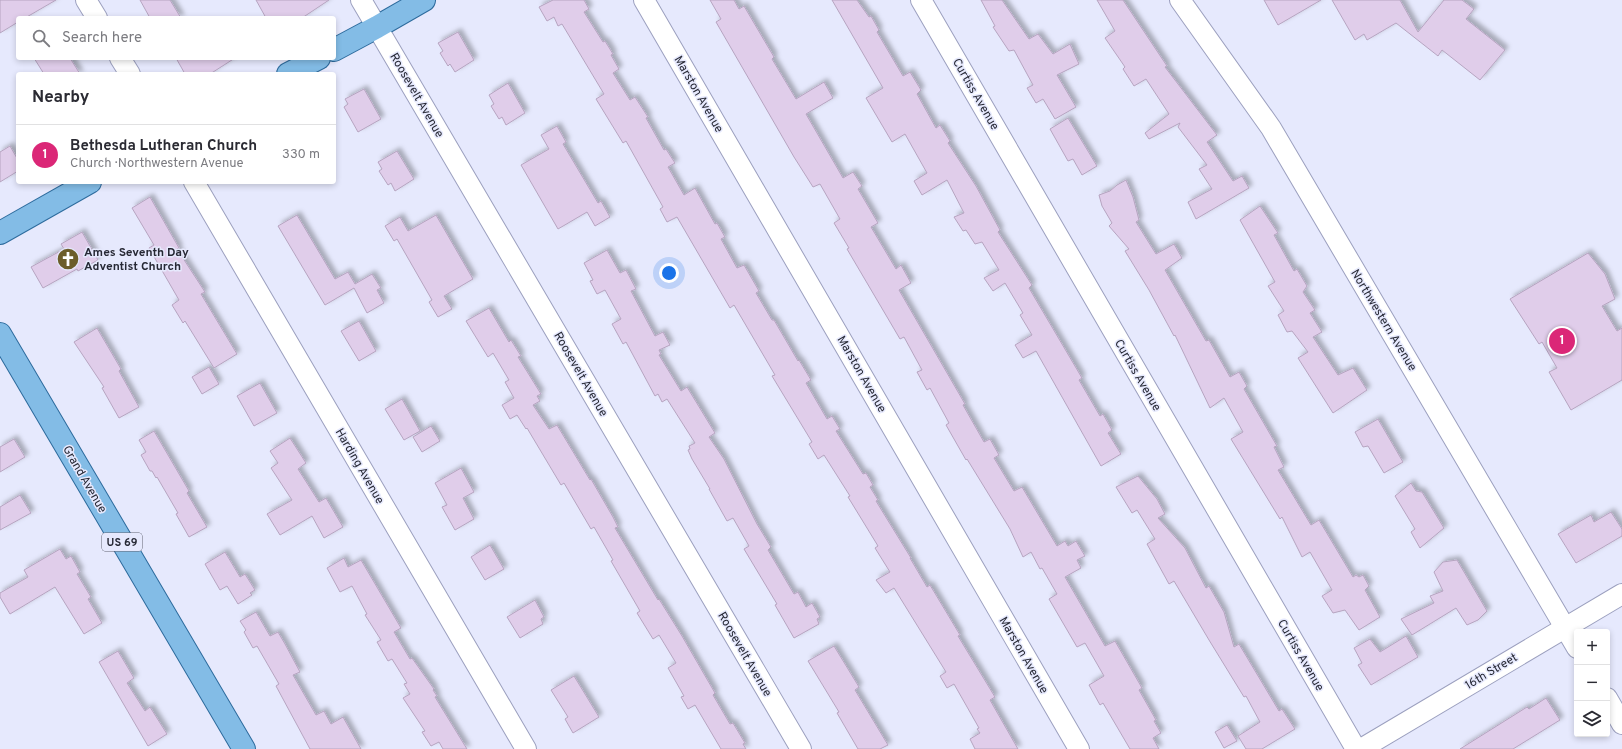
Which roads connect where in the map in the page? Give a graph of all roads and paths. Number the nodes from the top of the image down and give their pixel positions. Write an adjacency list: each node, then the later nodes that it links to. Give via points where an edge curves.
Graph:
1 (86, 0): 7 (street)
2 (361, 0): 8 (street, Roosevelt Avenue)
3 (424, 0): 8 (main road)
4 (644, 0): 26 (street, Marston Avenue)
5 (921, 0): 27 (street, Curtiss Avenue)
6 (1180, 0): 19 (street, Northwestern Avenue, via 1271,128)
7 (95, 16)
8 (377, 27): 9 (main road); 25 (street, Roosevelt Avenue)
9 (336, 49)
10 (121, 60): 12 (street)
11 (315, 60): 13 (main road)
12 (129, 72)
13 (292, 72)
14 (86, 184): 16 (main road)
15 (195, 184): 24 (street, Harding Avenue)
16 (0, 233)
17 (0, 334): 23 (main road, Grand Avenue / US 69)
18 (1622, 594): 19 (street, 16th Street)
19 (1565, 628): 20 (street, Northwestern Avenue); 28 (street, 16th Street)
20 (1574, 643)
21 (1609, 701): 22 (street)
22 (1622, 724)
23 (244, 749)
24 (526, 749)
25 (801, 749)
26 (1079, 749)
27 (1356, 749)
28 (1361, 749)

